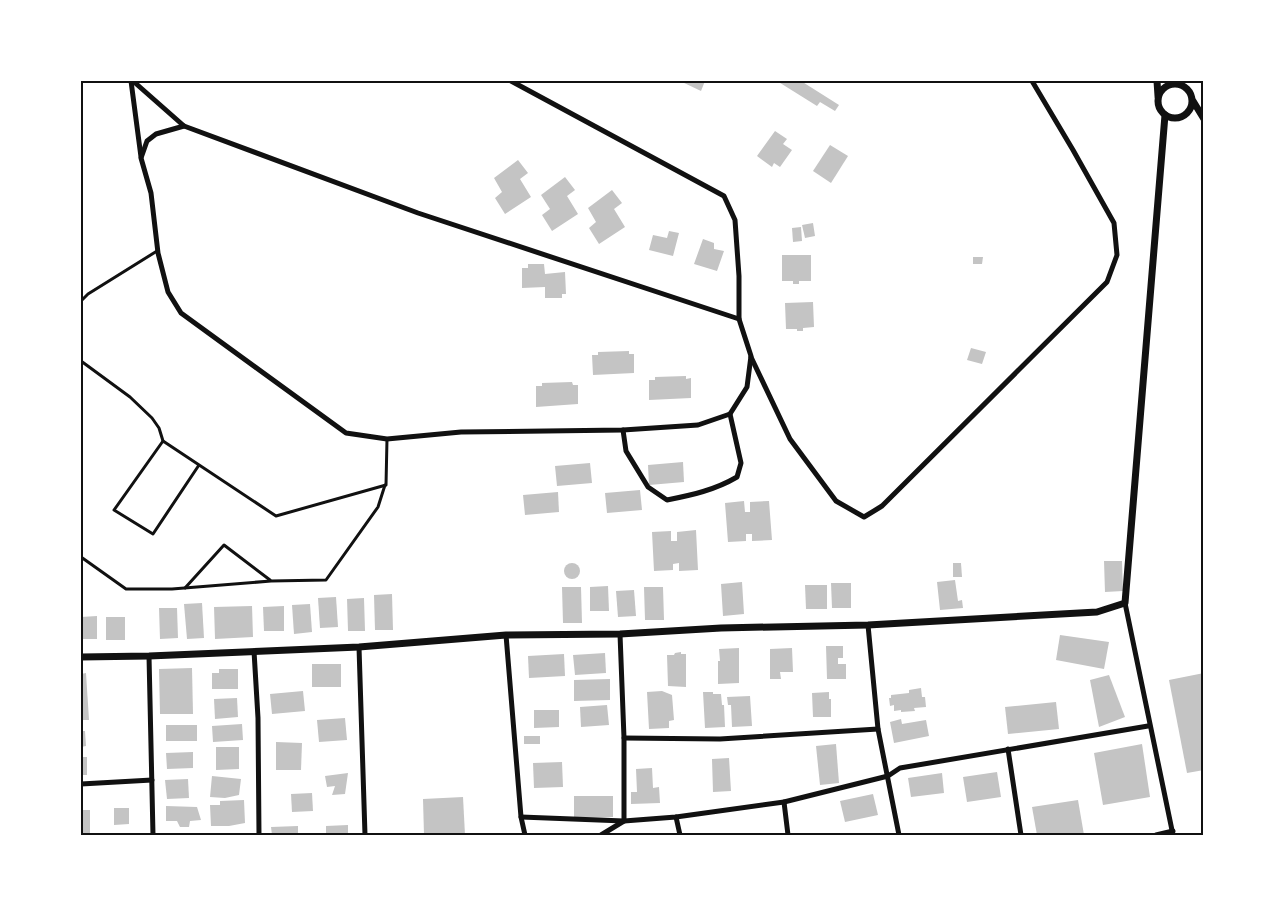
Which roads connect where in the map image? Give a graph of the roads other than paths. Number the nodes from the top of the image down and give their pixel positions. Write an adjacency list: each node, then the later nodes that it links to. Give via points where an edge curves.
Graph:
1 (132, 81): 10 (street); 11 (street)
2 (511, 81): 14 (street, via 724,195 735,220)
3 (1032, 81): 15 (street, via 1114,223 1117,255 1107,282 882,506 864,517 836,501 790,439)
4 (1157, 81): 6 (street)
5 (1181, 83): 6 (street, via 1165,87); 7 (street)
6 (1158, 97): 8 (street)
7 (1193, 100): 8 (street, via 1190,111 1181,118); 9 (street)
8 (1165, 115): 26 (street)
9 (1204, 119)
10 (184, 126): 11 (street, via 156,134 147,141); 14 (street, via 418,213)
11 (141, 158): 12 (street, via 151,193)
12 (158, 250): 13 (lane); 19 (street, via 168,292 181,314 346,432)
13 (81, 301)
14 (739, 319): 15 (street)
15 (751, 356): 17 (street, via 747,387)
16 (81, 361): 20 (lane, via 130,396 152,418)
17 (730, 414): 18 (street, via 698,425); 18 (street, via 741,463 737,477 694,495 667,500 648,487 626,452)
18 (623, 430): 19 (street, via 461,432)
19 (387, 439): 22 (lane)
20 (163, 441): 21 (lane); 21 (lane, via 114,510 153,534)
21 (199, 465): 22 (lane, via 276,516)
22 (386, 484): 24 (lane, via 378,507 326,580)
23 (81, 557): 25 (lane, via 126,589)
24 (272, 581): 25 (lane); 25 (lane, via 224,545)
25 (185, 588)
26 (1125, 603): 27 (street, via 1096,612); 45 (street)
27 (867, 625): 28 (street); 35 (street)
28 (620, 634): 29 (street); 36 (street)
29 (506, 635): 30 (street); 42 (street)
30 (359, 647): 31 (street); 48 (street)
31 (254, 651): 32 (street); 47 (street)
32 (149, 656): 33 (street); 39 (street)
33 (81, 657)
34 (1148, 726): 37 (street)
35 (878, 729): 36 (street, via 720,739); 38 (street)
36 (624, 738): 44 (street)
37 (1008, 749): 38 (street, via 900,768); 54 (street)
38 (888, 776): 41 (street); 53 (street)
39 (152, 780): 40 (street); 46 (street)
40 (81, 784)
41 (784, 802): 43 (street); 52 (street)
42 (521, 817): 44 (street); 49 (street)
43 (676, 817): 44 (street); 51 (street)
44 (624, 820): 50 (street)
45 (1173, 833): 55 (street)
46 (153, 835)
47 (259, 835)
48 (365, 835)
49 (525, 835)
50 (601, 835)
51 (680, 835)
52 (788, 835)
53 (900, 835)
54 (1021, 835)
55 (1156, 835)

